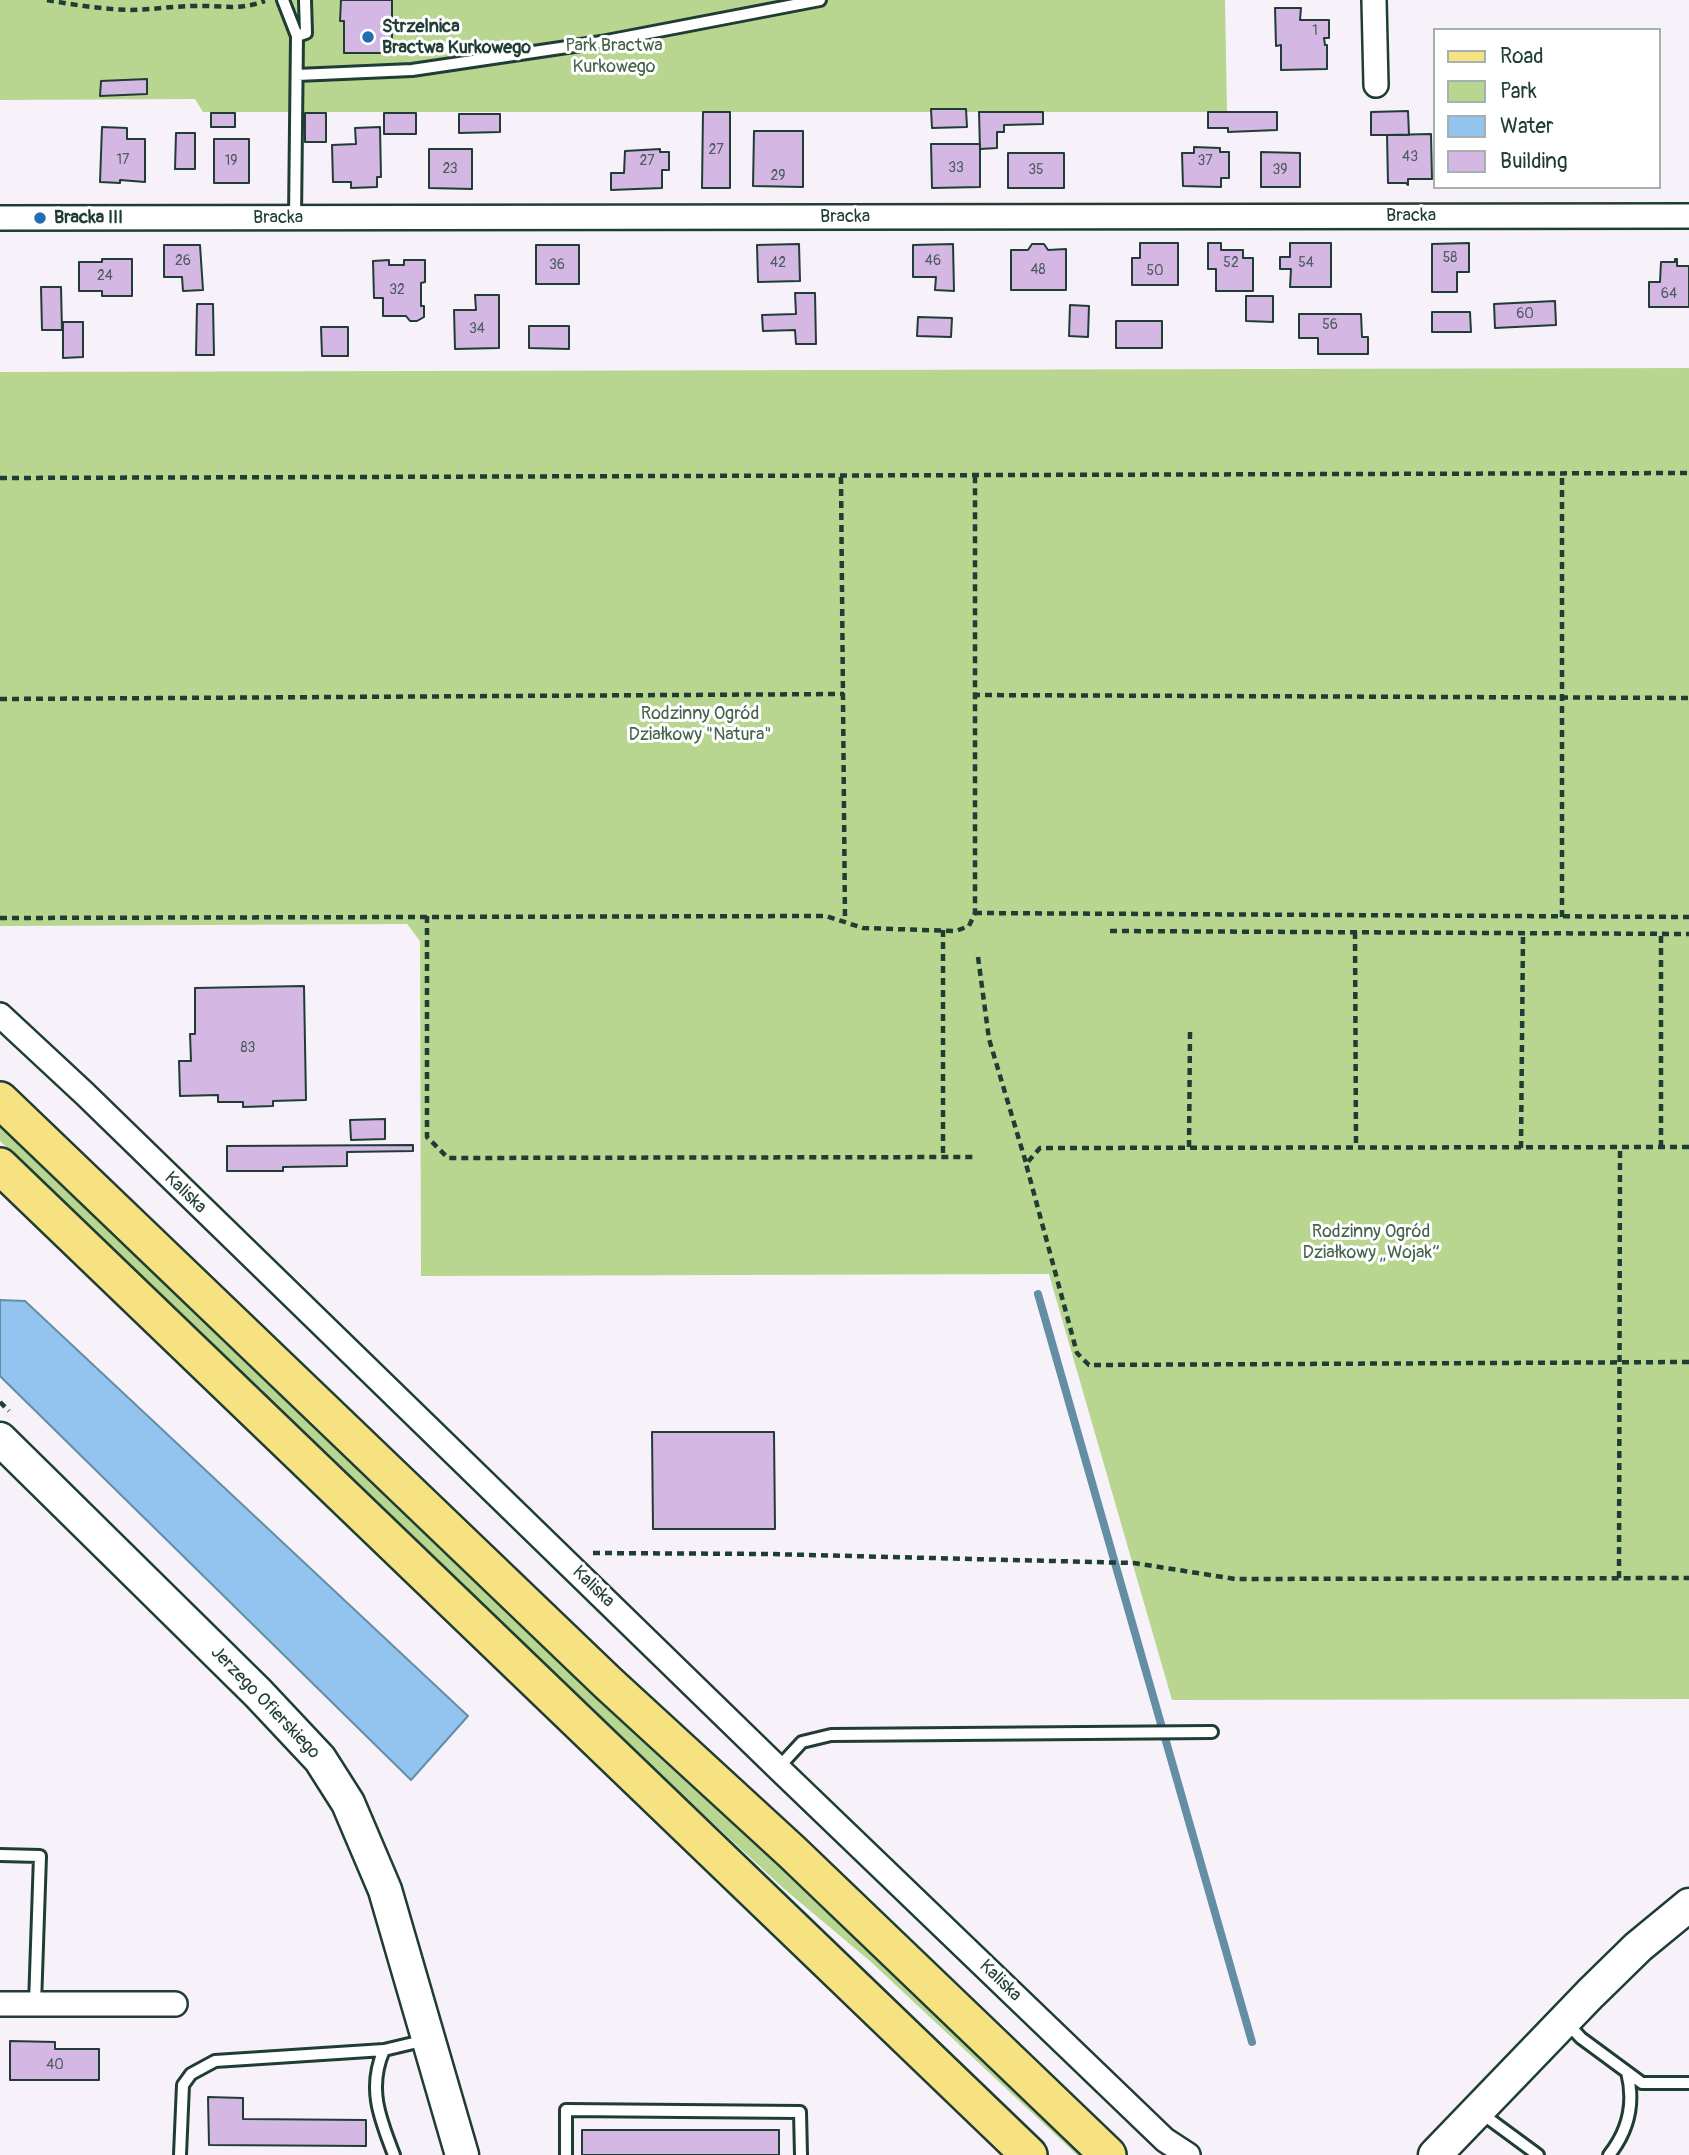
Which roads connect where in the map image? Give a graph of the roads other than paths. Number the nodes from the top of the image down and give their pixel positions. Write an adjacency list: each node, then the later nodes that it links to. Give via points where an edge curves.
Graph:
1 (284, 0): 5 (lane)
2 (305, 0): 5 (lane, via 306,33)
3 (820, 0): 6 (lane, via 601,42 412,70)
4 (1374, 0): 7 (street)
5 (297, 36): 6 (lane)
6 (297, 75): 10 (lane)
7 (1376, 85)
8 (1689, 216): 10 (street, Bracka)
9 (0, 218): 10 (street, Bracka)
10 (295, 218)
11 (0, 1015): 16 (street, Kaliska)
12 (0, 1100): 34 (main road)
13 (0, 1166): 33 (main road)
14 (0, 1439): 23 (street, Jerzego Ofierskiego, via 320,1759 348,1802 384,1890)
15 (1212, 1732): 16 (lane, via 831,1735 802,1742)
16 (778, 1769): 35 (street, Kaliska, via 1165,2140)
17 (0, 1855): 20 (lane, via 40,1856)
18 (1689, 1905): 22 (street)
19 (0, 2004): 20 (street)
20 (35, 2004): 21 (street)
21 (175, 2004)
22 (1565, 2020): 25 (lane, via 1581,2038); 27 (street)
23 (428, 2039): 24 (lane); 30 (street, Jerzego Ofierskiego)
24 (384, 2050): 28 (lane, via 215,2061 191,2074 183,2085); 29 (lane, via 374,2084)
25 (1627, 2072): 26 (lane, via 1642,2083); 38 (lane, via 1632,2096 1629,2118 1622,2140)
26 (1689, 2082)
27 (1478, 2111): 36 (street); 37 (lane)
28 (180, 2155)
29 (394, 2155)
30 (462, 2155)
31 (566, 2155): 32 (lane, via 566,2110 800,2112)
32 (801, 2155)
33 (1029, 2155)
34 (1108, 2155)
35 (1188, 2155)
36 (1436, 2155)
37 (1538, 2155)
38 (1609, 2155)

